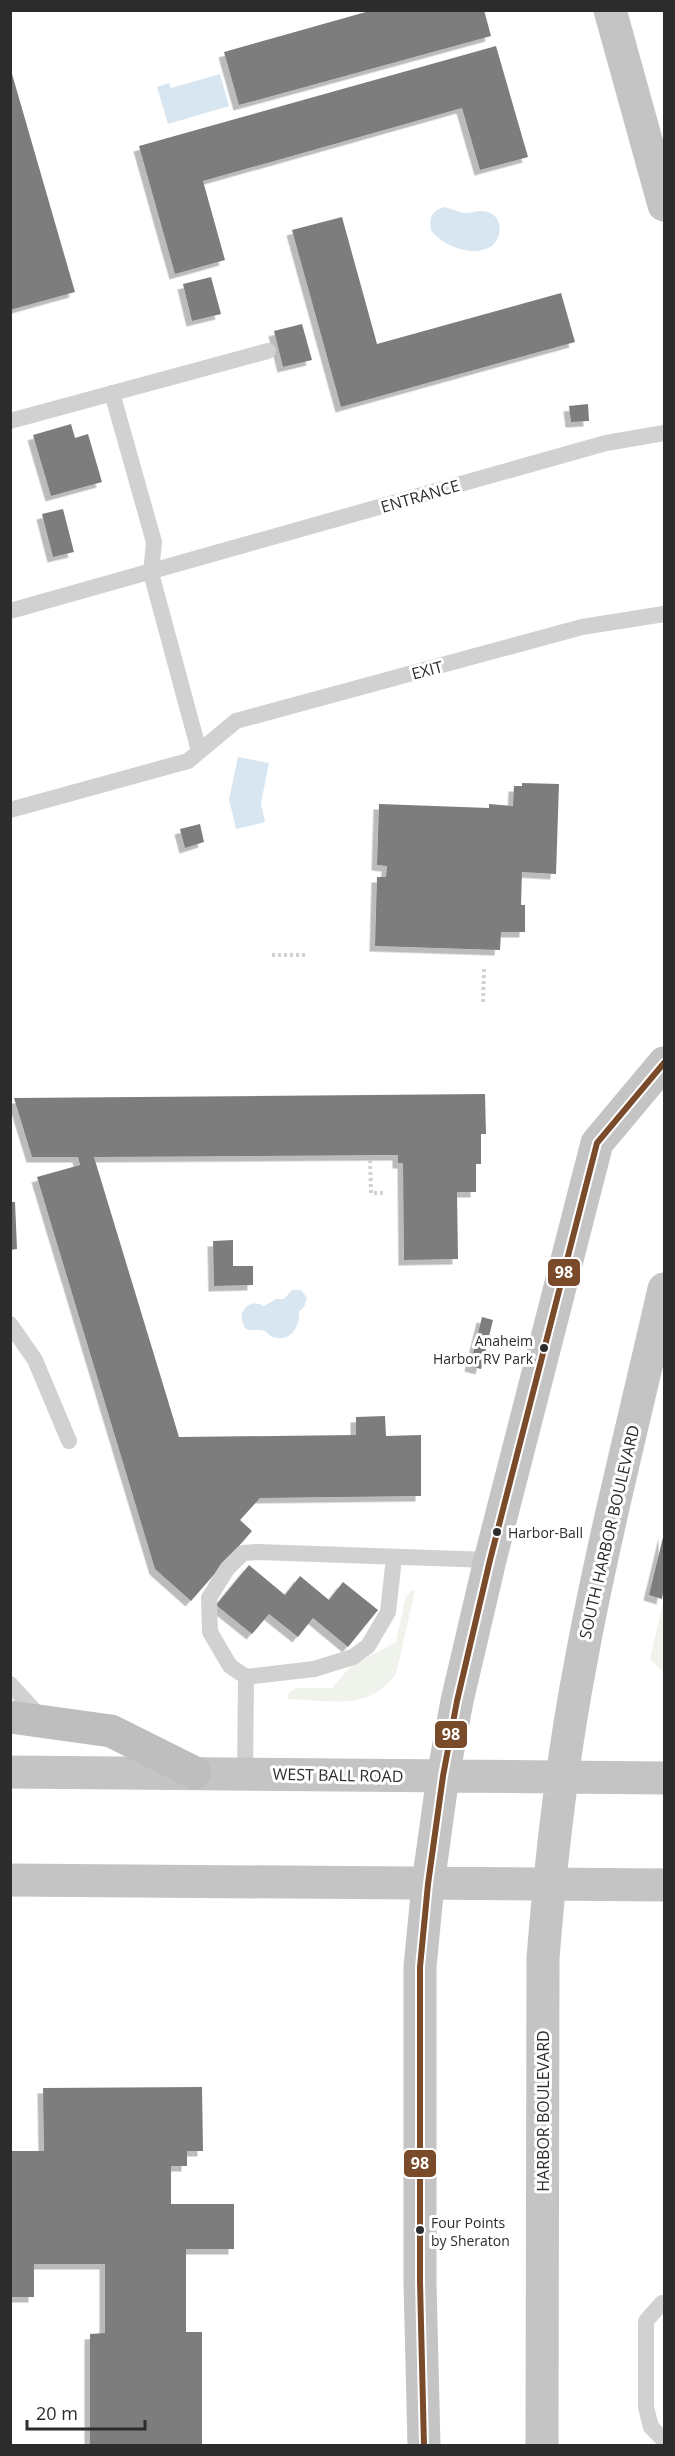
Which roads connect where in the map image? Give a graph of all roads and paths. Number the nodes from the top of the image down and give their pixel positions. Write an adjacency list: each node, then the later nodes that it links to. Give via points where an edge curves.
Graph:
1 (610, 10): 2 (main road)
2 (664, 205)
3 (268, 351): 4 (lane)
4 (112, 393): 5 (lane); 7 (lane, via 154,542)
5 (10, 421)
6 (664, 433): 7 (lane, ENTRANCE, via 606,442)
7 (152, 573): 8 (lane, ENTRANCE); 10 (lane)
8 (10, 611)
9 (664, 614): 10 (lane, EXIT, via 582,627 236,722)
10 (199, 751): 11 (lane, EXIT, via 188,761)
11 (10, 810)
12 (272, 955): 13 (path)
13 (308, 955)
14 (483, 969): 15 (path)
15 (483, 1002)
16 (664, 1063): 23 (main road, via 597,1143)
17 (370, 1160): 18 (path, via 371,1193)
18 (383, 1193)
19 (664, 1289): 32 (main road, SOUTH HARBOR BOULEVARD, via 597,1578)
20 (10, 1324): 21 (lane, via 35,1360)
21 (69, 1441)
22 (394, 1558): 23 (lane); 24 (lane, via 388,1612 368,1646 353,1658 315,1669); 24 (lane, via 243,1553 227,1569 209,1598 210,1632 230,1666)
23 (490, 1560): 31 (main road)
24 (246, 1677): 30 (lane)
25 (10, 1684): 27 (lane)
26 (10, 1717): 27 (highway)
27 (45, 1722): 29 (highway, via 111,1731)
28 (10, 1772): 29 (main road, WEST BALL ROAD)
29 (195, 1773): 30 (main road, WEST BALL ROAD)
30 (245, 1774): 31 (main road, WEST BALL ROAD)
31 (443, 1776): 32 (main road, WEST BALL ROAD); 35 (main road)
32 (562, 1778): 33 (main road, WEST BALL ROAD); 36 (main road, HARBOR BOULEVARD)
33 (664, 1778)
34 (10, 1880): 35 (main road)
35 (428, 1884): 36 (main road); 40 (main road, via 420,1967)
36 (549, 1884): 37 (main road); 41 (main road, HARBOR BOULEVARD, via 543,1958)
37 (664, 1885)
38 (662, 2303): 39 (lane, via 646,2320 646,2407 651,2427)
39 (664, 2440)
40 (424, 2445)
41 (542, 2445)

